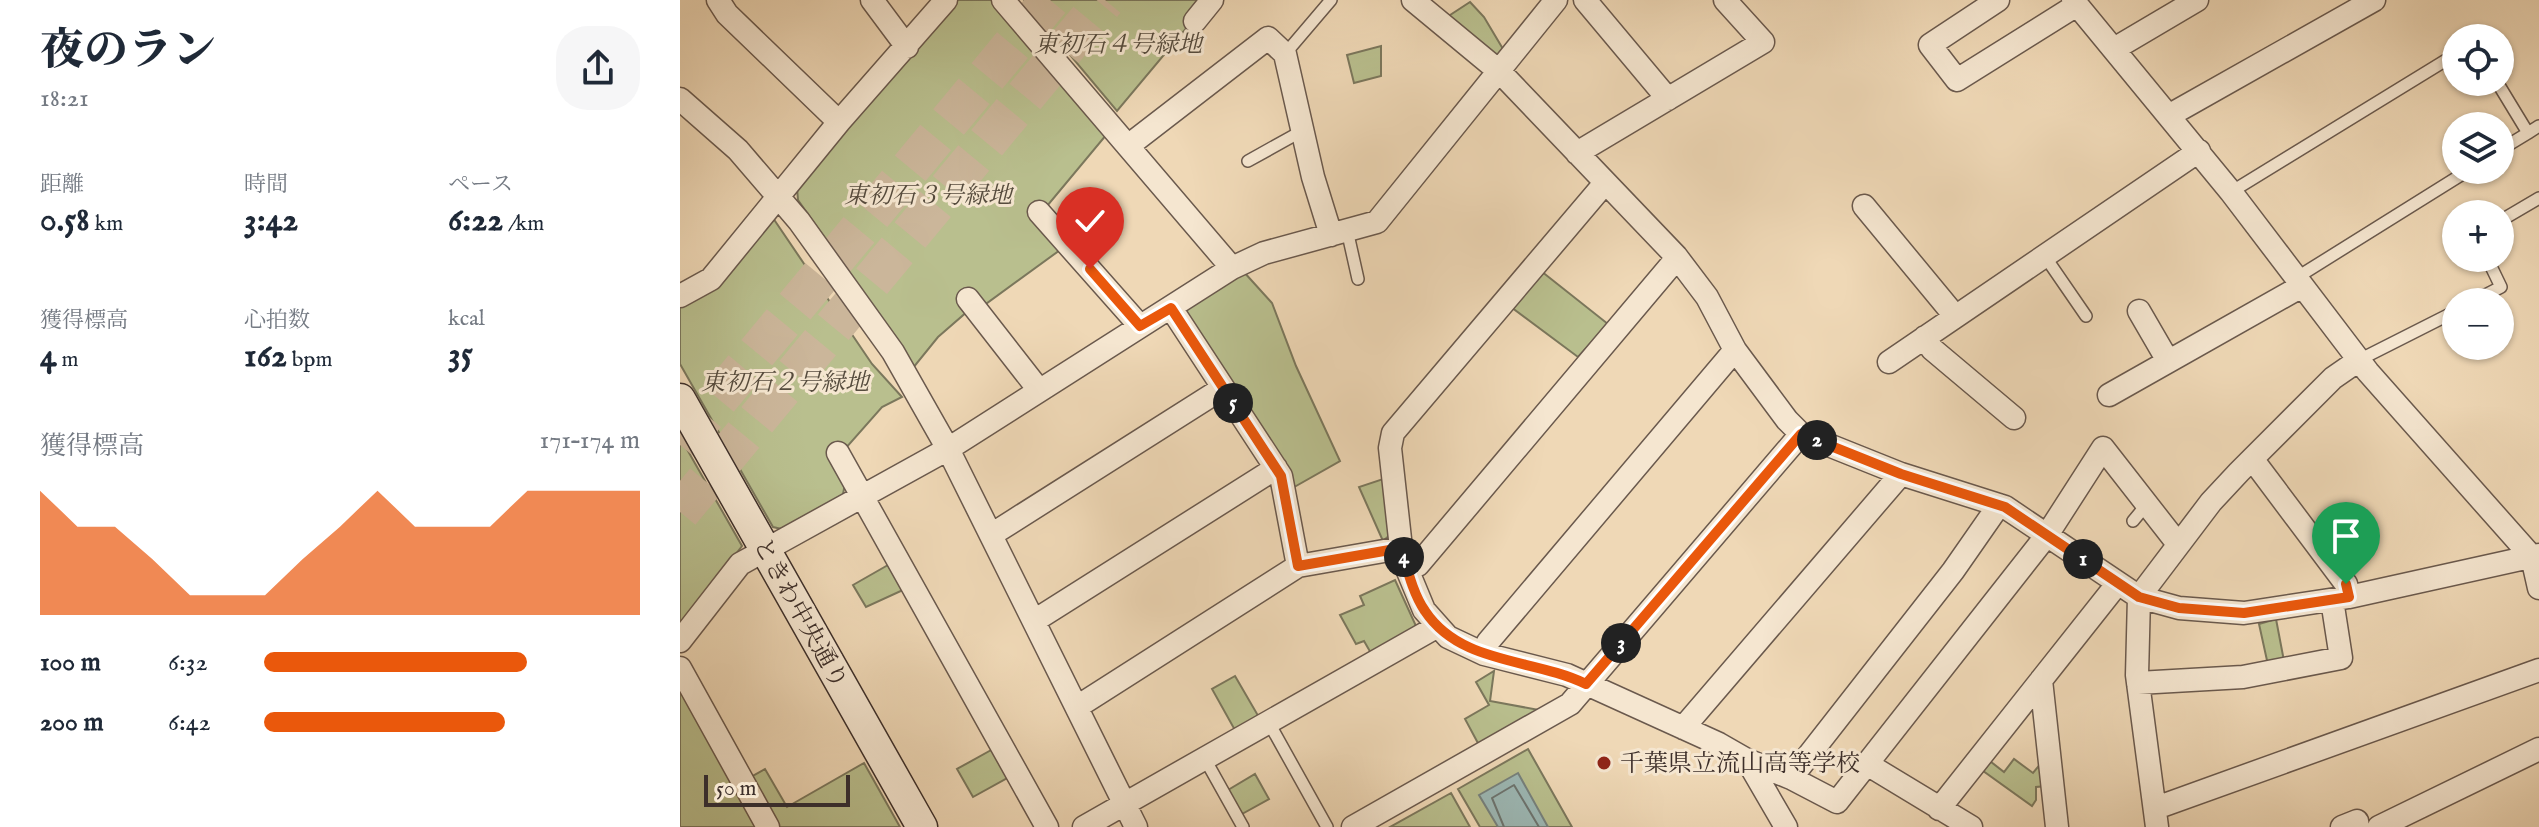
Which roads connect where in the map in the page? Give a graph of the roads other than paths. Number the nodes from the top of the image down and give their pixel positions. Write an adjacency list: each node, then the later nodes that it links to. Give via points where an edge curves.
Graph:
1 (718, 0): 25 (street)
2 (872, 0): 16 (street)
3 (946, 0): 16 (street)
4 (1003, 0): 30 (street)
5 (1212, 0): 15 (street)
6 (1331, 0): 18 (lane)
7 (1413, 0): 20 (street)
8 (1556, 0): 20 (street)
9 (1585, 0): 23 (street)
10 (1725, 0): 23 (street, via 1763,42)
11 (1998, 0): 14 (street, via 1930,45 1957,80)
12 (2197, 0): 17 (street)
13 (2374, 0): 24 (street)
14 (2075, 2): 17 (street)
15 (1195, 21)
16 (907, 47): 25 (street)
17 (2114, 49): 24 (street)
18 (1285, 54): 27 (street); 30 (street, via 1268,38)
19 (2442, 63): 36 (lane)
20 (1500, 72): 32 (street); 42 (street, via 1377,222)
21 (2506, 96): 28 (lane)
22 (680, 99): 37 (street, via 738,150)
23 (1668, 99): 32 (street)
24 (2170, 115): 31 (street)
25 (839, 122): 37 (street)
26 (2539, 126): 28 (lane)
27 (1302, 131): 33 (lane); 42 (street)
28 (2528, 133): 29 (lane)
29 (2514, 142)
30 (1128, 146): 45 (street)
31 (2199, 151): 36 (street); 43 (street)
32 (1577, 153): 34 (street)
33 (1248, 161)
34 (1605, 183): 44 (street); 79 (street, via 1393,433 1390,448)
35 (2448, 184): 47 (lane)
36 (2231, 192): 47 (street)
37 (778, 196): 48 (street, via 711,279); 67 (street, via 893,352)
38 (2539, 198): 41 (lane)
39 (1864, 206): 52 (street)
40 (1039, 212): 55 (street)
41 (2514, 213)
42 (1339, 232): 45 (street, via 1264,253); 46 (lane)
43 (2044, 255): 52 (street); 53 (lane)
44 (1677, 258): 57 (street, via 1707,297); 79 (street, via 1418,565)
45 (1232, 268): 50 (street)
46 (1358, 279)
47 (2298, 282): 58 (street); 59 (street)
48 (681, 293)
49 (968, 299): 62 (street)
50 (1171, 308): 55 (street); 61 (street)
51 (2139, 311): 59 (street)
52 (1955, 316): 56 (street)
53 (2086, 316)
54 (2442, 318): 58 (lane)
55 (1140, 326): 62 (street)
56 (1925, 337): 60 (street); 65 (street, via 1932,349)
57 (1735, 350): 66 (street); 88 (street, via 1488,642)
58 (2359, 360): 69 (street); 78 (street)
59 (2168, 361): 63 (street)
60 (1889, 362)
61 (1223, 388): 70 (street); 74 (street)
62 (1039, 390): 67 (street)
63 (2109, 395)
64 (680, 399): 77 (street, ときわ中央通り)
65 (2014, 418)
66 (1801, 434): 71 (street); 93 (street)
67 (948, 449): 72 (street); 74 (street)
68 (838, 453): 72 (street)
69 (2241, 465): 76 (street); 84 (street, via 2346,584)
70 (1276, 468): 80 (street); 85 (street)
71 (1901, 474): 73 (street); 96 (street)
72 (861, 497): 77 (street); 107 (street)
73 (1999, 505): 75 (street); 101 (street)
74 (991, 535): 85 (street)
75 (2047, 535): 76 (street, via 2103,448 2140,513); 81 (street); 100 (street)
76 (2178, 544): 83 (street)
77 (764, 550): 87 (street, via 740,564); 106 (street, ときわ中央通り)
78 (2536, 556): 82 (street); 84 (street)
79 (1404, 558): 80 (street); 86 (street, via 1424,610)
80 (1298, 566): 94 (street)
81 (2118, 583): 83 (street); 91 (street)
82 (2539, 588)
83 (2139, 597): 84 (street, via 2179,608 2244,613); 92 (street)
84 (2340, 598): 92 (street, via 2341,658 2243,677)
85 (1034, 621): 94 (street)
86 (1438, 626): 88 (street, via 1448,637); 95 (street)
87 (680, 641)
88 (1484, 654): 93 (street)
89 (680, 668): 105 (street)
90 (2539, 670): 104 (street)
91 (2041, 680): 103 (street); 115 (street)
92 (2138, 683): 104 (street)
93 (1586, 684): 96 (street); 112 (street, via 1570,704)
94 (1077, 707): 102 (street)
95 (1269, 723): 98 (street); 111 (lane)
96 (1683, 728): 99 (street)
97 (2539, 749): 118 (street)
98 (1205, 759): 102 (street); 110 (lane)
99 (1747, 760): 101 (street); 113 (street)
100 (1867, 764): 101 (street, via 1837,802); 103 (street)
101 (1791, 778)
102 (1124, 805): 108 (street); 109 (street)
103 (1939, 809): 114 (street)
104 (2157, 817)
105 (768, 827)
106 (922, 827)
107 (1047, 827)
108 (1084, 827)
109 (1136, 827)
110 (1243, 827)
111 (1327, 827)
112 (1353, 827)
113 (1786, 827)
114 (1971, 827)
115 (2057, 827)
116 (2342, 827): 117 (street, via 2357,821)
117 (2358, 827)
118 (2379, 827)

